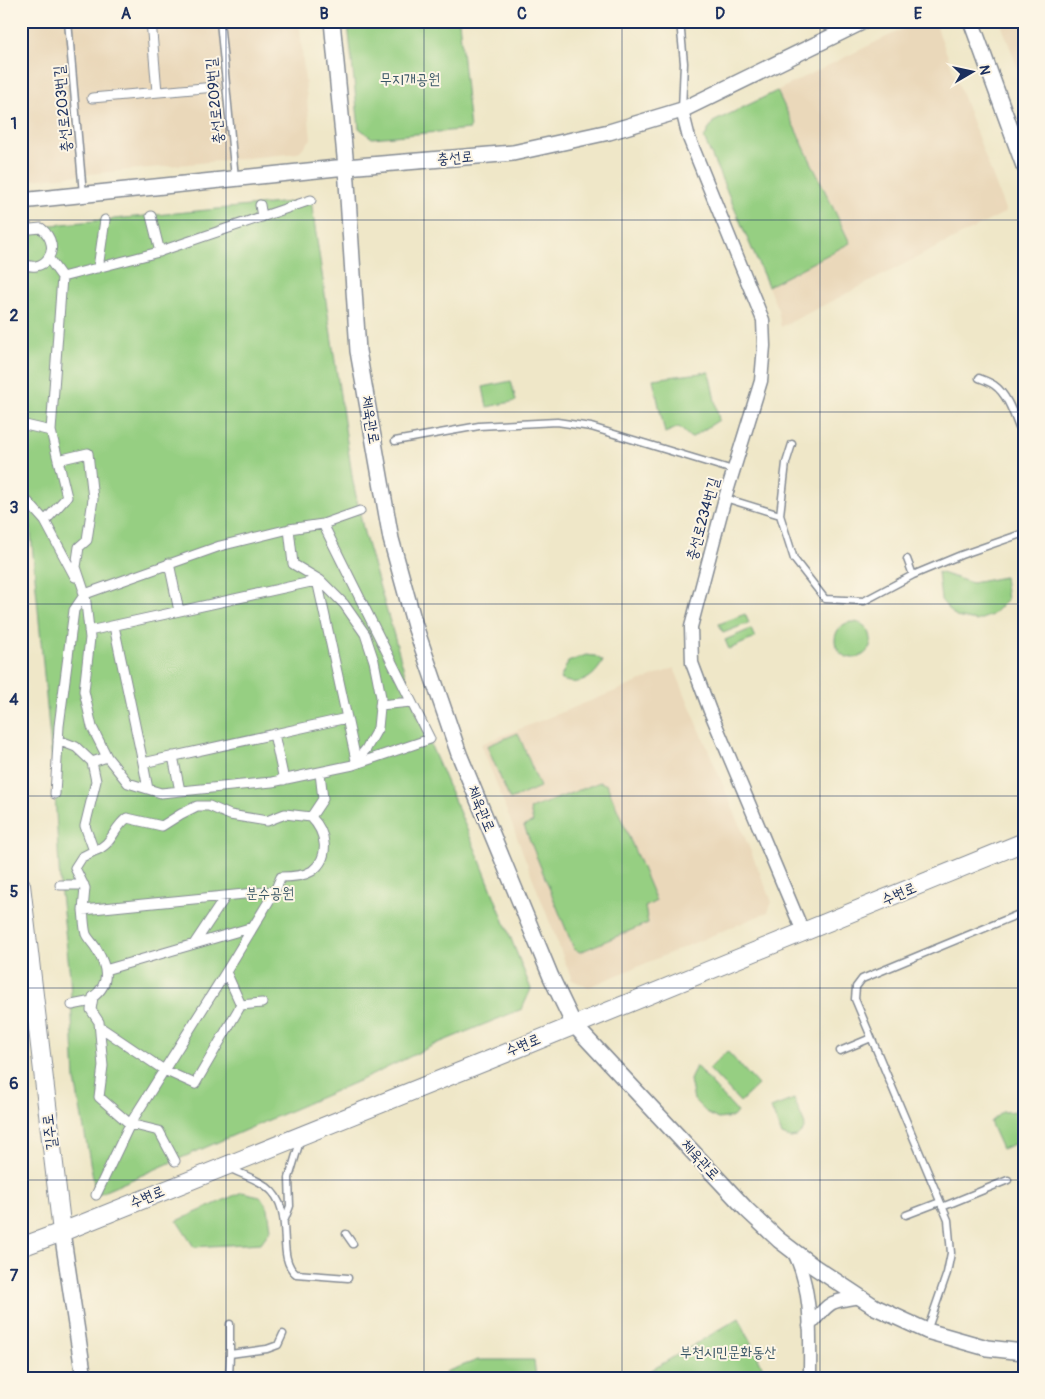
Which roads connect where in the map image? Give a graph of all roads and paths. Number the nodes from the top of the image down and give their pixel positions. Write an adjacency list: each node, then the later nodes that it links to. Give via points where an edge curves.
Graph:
1 (68, 21): 15 (lane, 충선로203번길)
2 (151, 21): 9 (street)
3 (220, 21): 14 (lane, 충선로209번길)
4 (332, 21): 13 (street, 체육관로)
5 (680, 21): 11 (lane, via 684,63)
6 (864, 21): 11 (street, 충선로)
7 (971, 21): 12 (street)
8 (214, 87): 9 (street)
9 (157, 92): 10 (street)
10 (92, 98)
11 (682, 110): 13 (street, 충선로, via 609,132 513,153); 35 (street, 충선로234번길, via 689,138 764,320 761,380)
12 (1024, 166)
13 (346, 167): 14 (street, 충선로); 86 (street, 체육관로, via 358,351 391,539 415,626 459,754 551,977)
14 (235, 178): 15 (street, 충선로)
15 (83, 194): 17 (street, 충선로)
16 (311, 200): 20 (street)
17 (21, 201)
18 (260, 205): 20 (street)
19 (151, 216): 23 (street)
20 (262, 217): 23 (street)
21 (105, 220): 26 (street)
22 (21, 230): 24 (street, via 41,228 48,235 52,249)
23 (160, 252): 26 (street)
24 (49, 259): 25 (street, via 40,265); 27 (street)
25 (21, 262)
26 (98, 268): 27 (street)
27 (62, 277): 30 (street)
28 (979, 378): 31 (lane, via 1000,390)
29 (21, 424): 30 (street)
30 (51, 432): 34 (street)
31 (1024, 440)
32 (395, 441): 35 (lane, via 479,426 557,422 592,427)
33 (792, 444): 39 (lane, via 786,464)
34 (58, 460): 40 (street, via 68,497); 48 (street, via 88,453 93,499 87,540 80,548 76,567)
35 (733, 470): 36 (street, 충선로234번길)
36 (725, 498): 39 (lane); 78 (street, 충선로234번길, via 690,627 692,663)
37 (28, 502): 40 (street)
38 (360, 511): 41 (street)
39 (780, 515): 46 (lane, via 794,559 825,599 864,600)
40 (45, 521): 48 (street)
41 (323, 524): 42 (street); 52 (street)
42 (289, 530): 45 (street, via 220,546); 47 (street, via 293,564)
43 (1024, 533): 46 (lane)
44 (906, 558): 46 (lane)
45 (169, 563): 48 (street); 49 (street)
46 (913, 575)
47 (319, 580): 49 (street); 53 (street, via 344,604 365,634 374,661); 54 (street)
48 (85, 594): 51 (street); 56 (street, via 74,610)
49 (179, 611): 50 (street)
50 (114, 626): 51 (street); 60 (street)
51 (89, 631): 58 (street, via 84,691 92,727)
52 (411, 702): 53 (street); 61 (street, via 430,739)
53 (380, 705): 61 (street, via 378,728)
54 (347, 718): 55 (street); 61 (street)
55 (274, 734): 57 (street); 63 (street)
56 (58, 740): 59 (street, via 76,747); 66 (street)
57 (173, 756): 60 (street); 65 (street)
58 (107, 757): 59 (street); 64 (street, via 128,783)
59 (92, 762): 69 (street, via 96,782 85,826)
60 (143, 762): 64 (street)
61 (354, 763): 62 (street)
62 (320, 773): 63 (street); 67 (street, via 323,799)
63 (284, 780): 65 (street)
64 (148, 789): 65 (street, via 161,793)
65 (180, 791)
66 (55, 794)
67 (310, 817): 69 (street, via 285,814 267,821 230,815 209,806 197,806 162,826 127,818 103,848); 73 (street, via 322,832 326,846 321,862 310,872 281,877)
68 (1024, 842): 78 (main road, 수변로)
69 (94, 851): 72 (street, via 82,857 75,868)
70 (21, 885): 100 (main road, 길주로)
71 (60, 885): 72 (street)
72 (84, 885): 75 (street)
73 (275, 891): 74 (street); 77 (street)
74 (226, 896): 75 (street); 79 (street)
75 (83, 910): 80 (street, via 86,934)
76 (1024, 912): 88 (lane, via 862,979 856,987 855,999)
77 (253, 927): 79 (street); 81 (street)
78 (804, 934): 86 (main road, 수변로)
79 (194, 944): 80 (street)
80 (105, 970): 82 (street, via 101,991)
81 (226, 972): 85 (street); 90 (street)
82 (92, 1001): 84 (street); 87 (street, via 91,1010)
83 (262, 1003): 85 (street)
84 (72, 1005)
85 (241, 1005): 90 (street, via 195,1084)
86 (574, 1024): 92 (main road, 수변로); 104 (street, 체육관로, via 747,1210)
87 (100, 1028): 90 (street); 91 (street, via 103,1066 98,1097)
88 (872, 1038): 89 (lane); 97 (lane)
89 (840, 1051)
90 (164, 1070): 91 (street)
91 (130, 1124): 93 (street, via 159,1131); 96 (street)
92 (302, 1135): 94 (main road, 수변로); 99 (lane, via 289,1178 290,1206)
93 (175, 1161)
94 (224, 1166): 99 (lane, via 267,1187 278,1200); 100 (main road, 수변로)
95 (1008, 1180): 97 (lane)
96 (96, 1195)
97 (941, 1204): 98 (lane); 109 (lane, via 948,1220 951,1253)
98 (906, 1215)
99 (285, 1219): 105 (lane, via 286,1258 296,1274)
100 (62, 1232): 103 (main road, 수변로); 113 (street, 길주로)
101 (346, 1234): 102 (lane)
102 (353, 1244)
103 (21, 1247)
104 (793, 1251): 106 (street, 체육관로); 108 (street, via 805,1286)
105 (348, 1278)
106 (862, 1297): 108 (street, via 829,1304); 109 (street, 체육관로, via 875,1307)
107 (230, 1324): 112 (lane)
108 (809, 1326): 115 (street)
109 (927, 1331): 111 (street, 체육관로, via 987,1348)
110 (284, 1334): 112 (lane, via 278,1344 267,1349)
111 (1024, 1352)
112 (230, 1354): 114 (lane)
113 (84, 1378)
114 (230, 1378)
115 (810, 1378)

